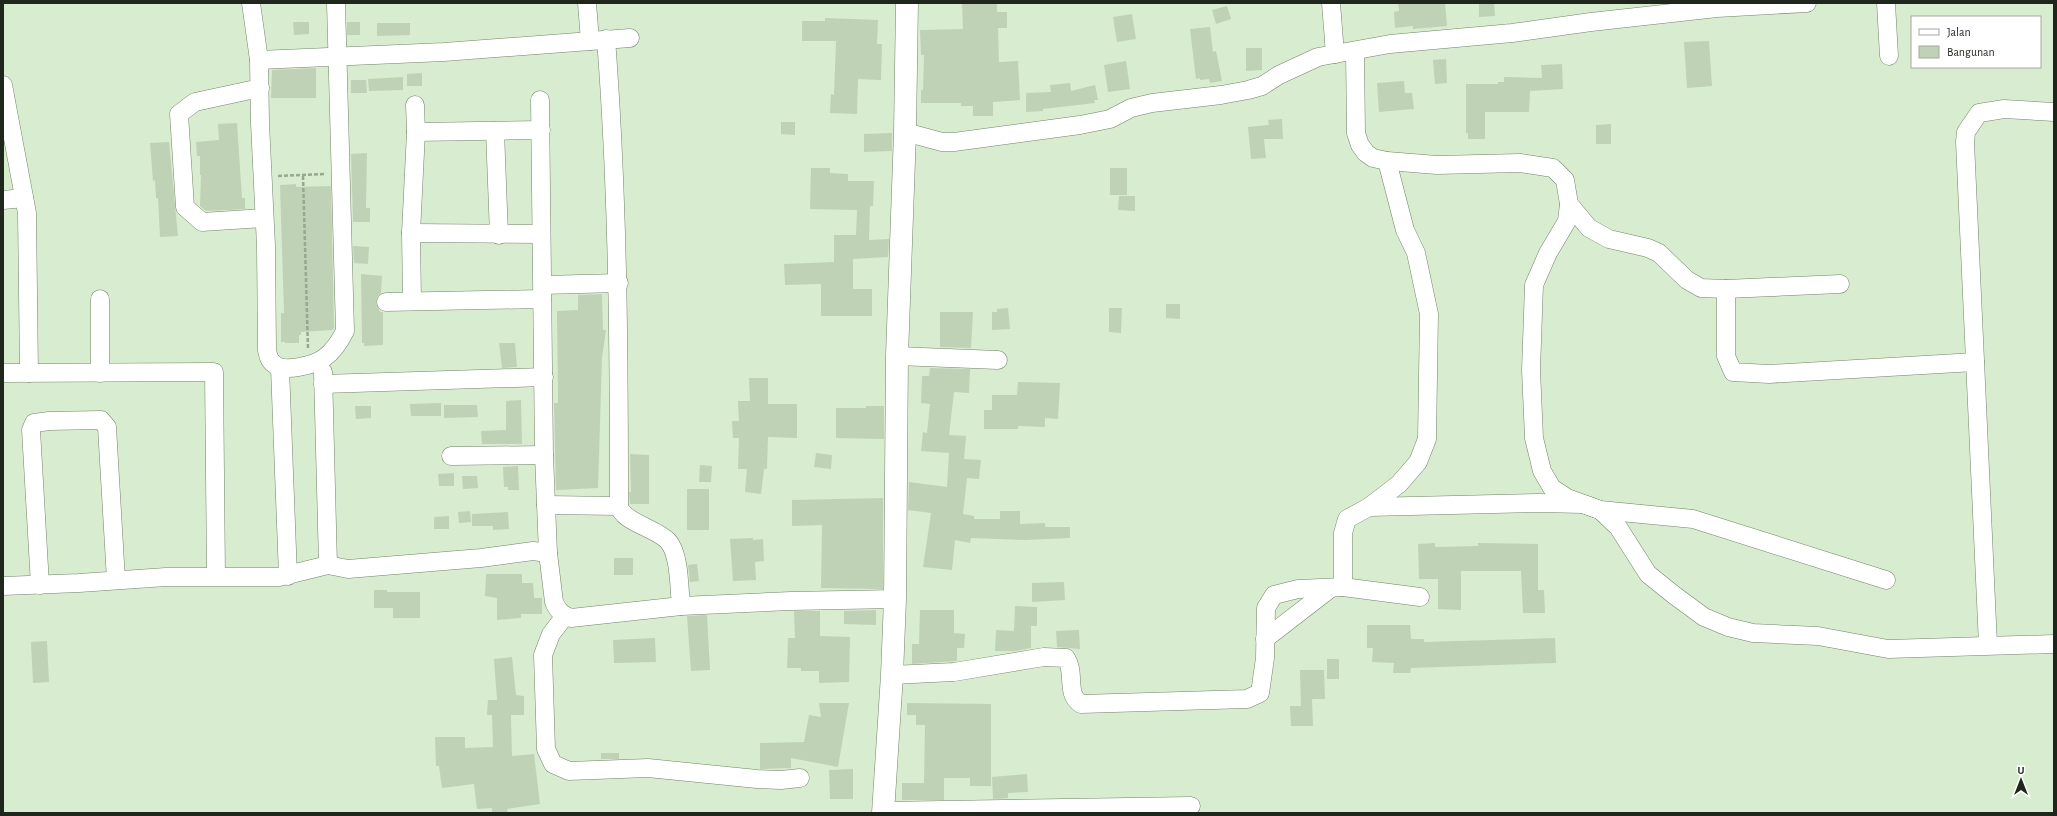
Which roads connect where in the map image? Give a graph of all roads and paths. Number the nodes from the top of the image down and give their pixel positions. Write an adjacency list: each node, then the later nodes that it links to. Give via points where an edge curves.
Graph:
1 (252, 3): 14 (street)
2 (336, 3): 13 (street)
3 (587, 3): 9 (street)
4 (907, 3): 23 (main road)
5 (1331, 3): 11 (street)
6 (1807, 3): 10 (street, via 1717,8 1512,33 1390,44)
7 (1886, 3): 12 (street)
8 (630, 38): 9 (street)
9 (598, 40): 13 (street); 35 (street, via 612,110)
10 (1355, 52): 11 (street); 24 (street, via 1356,133 1366,153 1373,158)
11 (1335, 54): 23 (street, via 1318,57 1262,86 1248,90 1221,96 1152,103 1131,108 1110,119 1080,125 954,142 942,142)
12 (1889, 56)
13 (339, 57): 14 (street); 25 (street)
14 (259, 60): 16 (street)
15 (3, 85): 28 (street)
16 (260, 88): 26 (street); 31 (street, via 195,102 179,114 180,150 185,207 202,222)
17 (540, 100): 20 (street)
18 (415, 105): 22 (street)
19 (2054, 112): 44 (street, via 2004,109 1979,113 1966,132)
20 (541, 130): 21 (street); 33 (street)
21 (495, 131): 22 (street); 34 (street)
22 (416, 132): 32 (street)
23 (905, 132): 42 (main road)
24 (1387, 161): 30 (street, via 1437,165 1520,163 1553,168 1565,180); 56 (street, via 1405,230 1416,252 1428,314 1427,439 1418,462 1399,484)
25 (341, 174): 27 (path); 45 (street, via 345,331 332,351)
26 (262, 176): 27 (path); 31 (street)
27 (303, 176): 45 (path)
28 (24, 198): 29 (street); 48 (street, via 27,213)
29 (3, 200)
30 (1569, 204): 37 (street, via 1589,228 1609,239 1659,253 1687,280 1701,288); 57 (street, via 1567,222 1548,253 1534,285 1531,370 1534,438 1542,471 1552,488 1567,498)
31 (264, 218): 46 (street, via 267,350 269,358)
32 (412, 233): 34 (street); 40 (street)
33 (541, 234): 34 (street); 38 (street)
34 (499, 235)
35 (619, 283): 38 (street); 55 (street)
36 (1840, 284): 37 (street)
37 (1726, 289): 44 (street, via 1726,356 1733,372 1769,374)
38 (542, 292): 40 (street); 50 (street)
39 (100, 299): 49 (street)
40 (412, 300): 41 (street)
41 (386, 302)
42 (897, 356): 43 (street); 68 (main road)
43 (998, 360)
44 (1975, 362): 73 (street)
45 (316, 363): 46 (street); 51 (street)
46 (280, 368): 61 (street)
47 (3, 373): 48 (street)
48 (29, 373): 49 (street)
49 (100, 373): 60 (street, via 214,372)
50 (544, 377): 51 (street); 52 (street)
51 (323, 384): 59 (street)
52 (544, 455): 53 (street); 54 (street)
53 (451, 456)
54 (546, 505): 55 (street); 58 (street)
55 (619, 506): 69 (street, via 623,514 668,541 676,556)
56 (1369, 506): 57 (street, via 1539,503 1583,504); 66 (street, via 1347,519)
57 (1600, 510): 63 (street, via 1693,519); 73 (street, via 1618,528 1648,574 1704,617 1728,627 1753,633 1818,636 1888,649)
58 (548, 554): 59 (street, via 533,552 348,569); 70 (street, via 554,602 557,610)
59 (328, 565): 61 (street)
60 (216, 576): 61 (street); 62 (street)
61 (288, 576)
62 (116, 580): 64 (street); 64 (street, via 107,427 101,420 49,421 34,423 31,430)
63 (1886, 580)
64 (40, 585): 65 (street)
65 (3, 586)
66 (1337, 587): 67 (street); 71 (street); 71 (street, via 1298,589 1274,595 1266,608)
67 (1420, 597)
68 (895, 599): 69 (street); 74 (main road)
69 (681, 606): 70 (street, via 571,618)
70 (565, 616): 75 (street, via 551,634 543,655 546,749 552,764 569,771 648,768 757,779)
71 (1265, 639): 74 (street, via 1260,693 1247,699 1081,704 1075,700 1072,692 1070,665 1066,658 1057,657 954,672)
72 (2054, 644): 73 (street)
73 (1988, 645)
74 (892, 675): 77 (main road)
75 (800, 778)
76 (1191, 806): 78 (street)
77 (883, 812): 78 (street)
78 (1038, 812)

